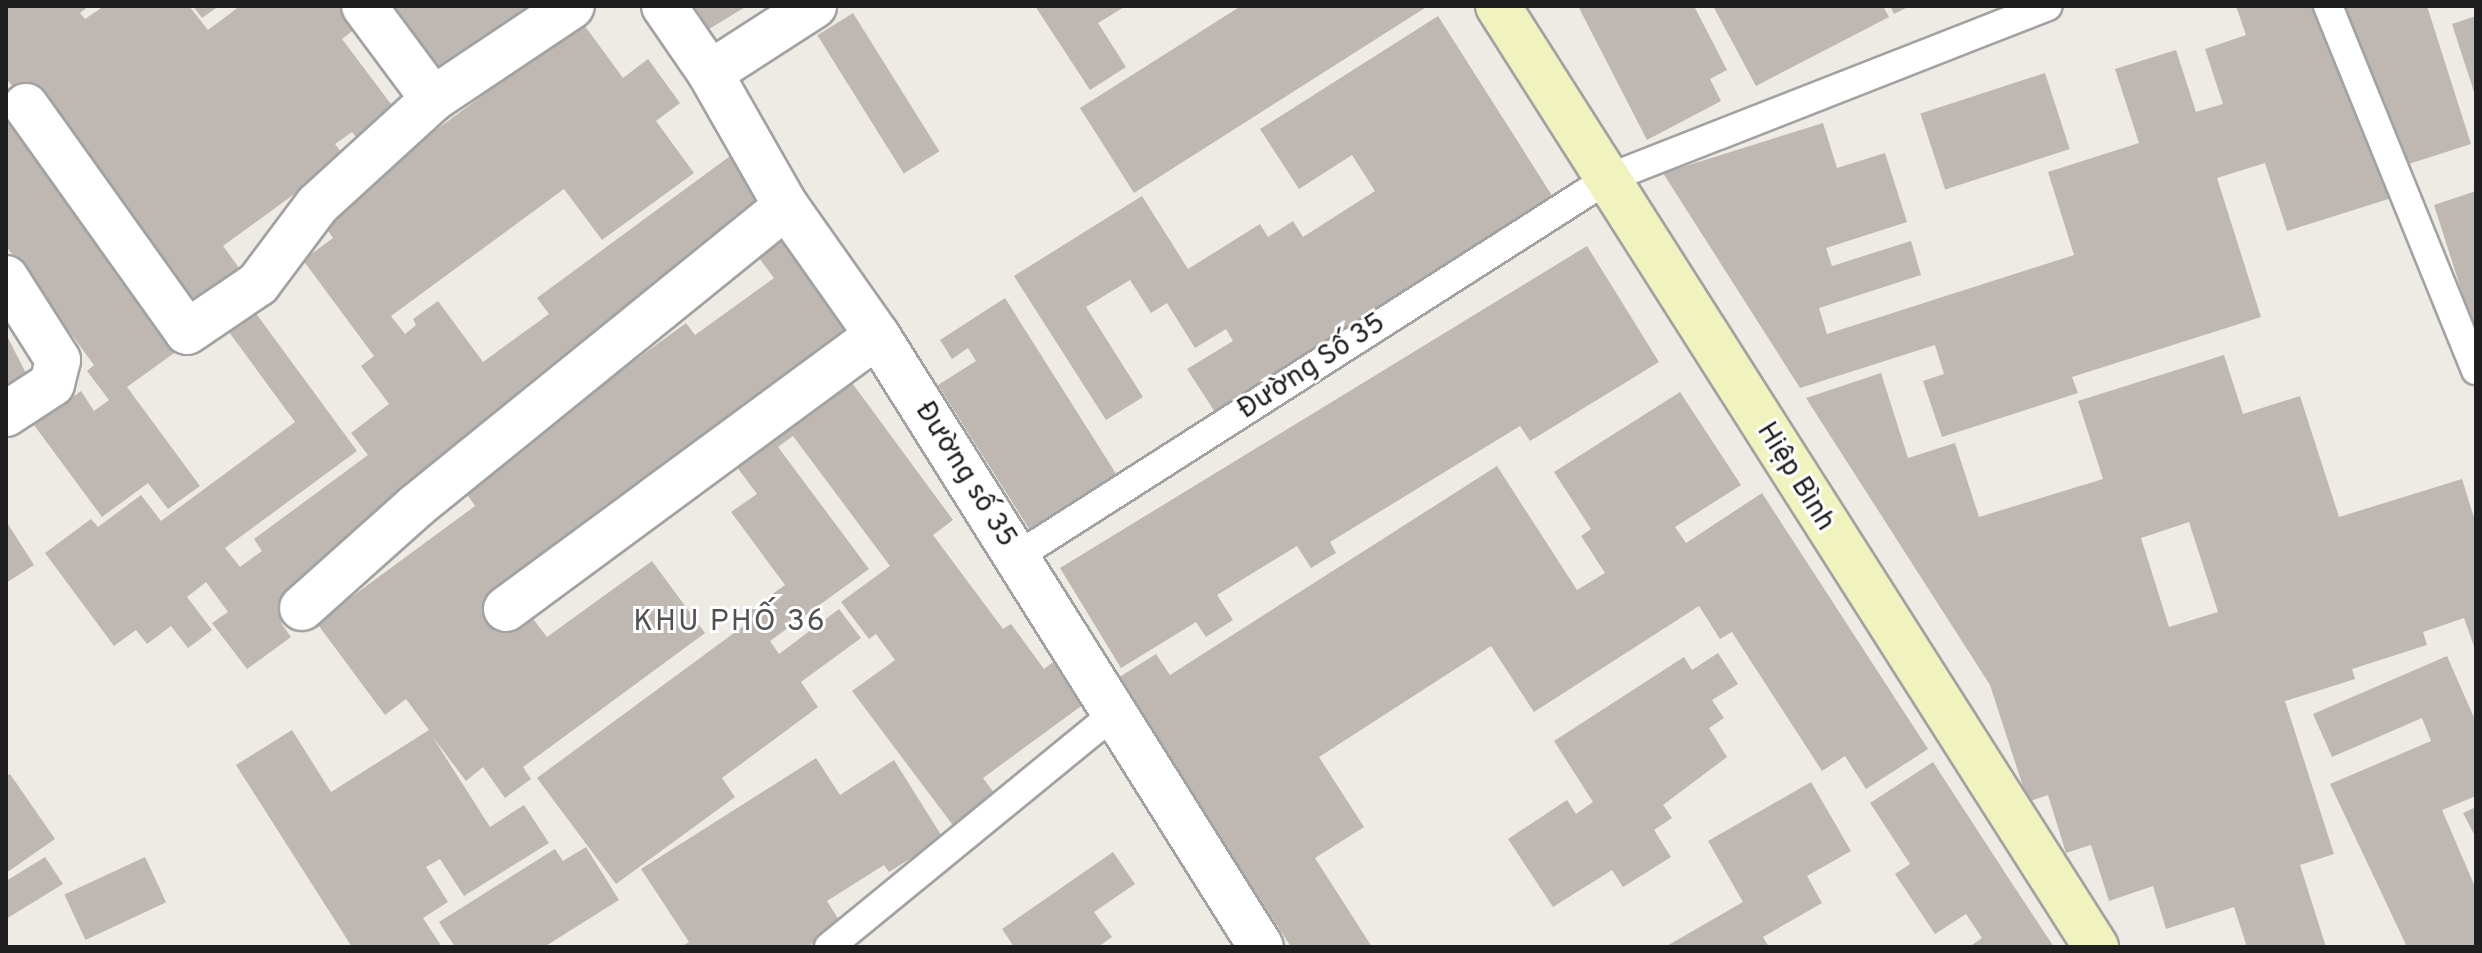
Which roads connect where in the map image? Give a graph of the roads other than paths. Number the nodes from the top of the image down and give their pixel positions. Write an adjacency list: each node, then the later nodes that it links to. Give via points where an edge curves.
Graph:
1 (364, 6): 9 (street)
2 (572, 6): 9 (street)
3 (664, 6): 8 (street, Đường số 35)
4 (814, 6): 8 (street)
5 (1498, 6): 11 (main road, Hiệp Bình)
6 (2048, 6): 11 (lane, Đường Số 35)
7 (2328, 6): 15 (lane)
8 (710, 73): 12 (street, Đường số 35)
9 (433, 99): 10 (street, via 317,205 258,284 187,332)
10 (26, 106)
11 (1609, 178): 17 (lane, Đường Số 35); 23 (main road, Hiệp Bình)
12 (786, 206): 14 (street, Đường số 35); 18 (street, via 416,506)
13 (6, 278): 16 (street, via 58,360 52,384)
14 (877, 335): 17 (street, Đường số 35); 19 (street)
15 (2476, 370)
16 (6, 414)
17 (1016, 557): 20 (street, Đường số 35)
18 (302, 608)
19 (506, 609)
20 (1114, 714): 21 (lane); 22 (street, Đường số 35)
21 (829, 947)
22 (1261, 947)
23 (2096, 947)

